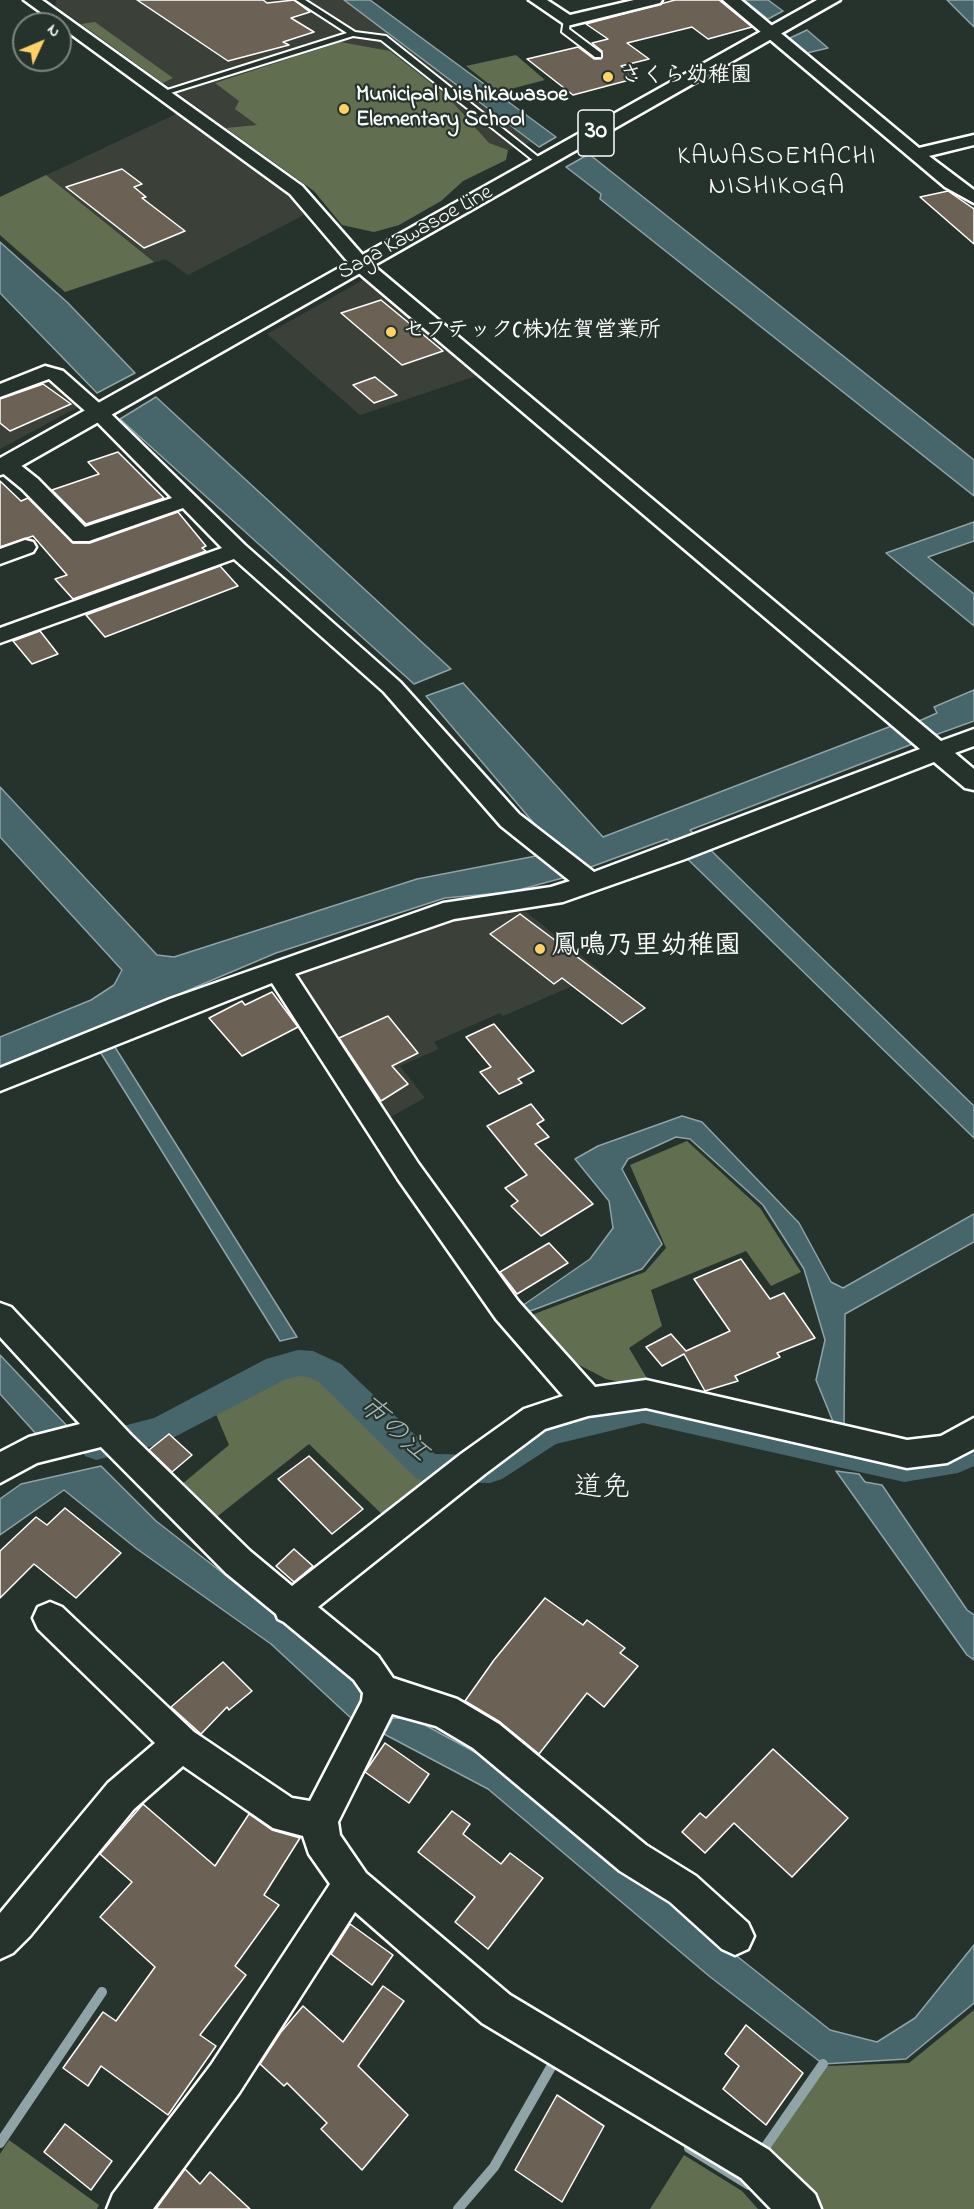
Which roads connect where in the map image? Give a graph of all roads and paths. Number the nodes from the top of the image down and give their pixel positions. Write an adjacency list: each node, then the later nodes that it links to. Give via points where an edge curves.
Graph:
1 (300, 0): 9 (lane)
2 (537, 0): 7 (street)
3 (654, 0): 7 (street)
4 (731, 0): 8 (street)
5 (831, 0): 8 (main road, Saga Kawasoe Line / 30)
6 (37, 1): 11 (street)
7 (567, 21): 10 (lane, via 565,30)
8 (772, 33): 13 (street); 14 (main road, Saga Kawasoe Line / 30)
9 (353, 34): 11 (lane); 14 (lane, via 383,38)
10 (598, 55)
11 (164, 94): 16 (street, via 296,190)
12 (974, 140): 13 (street)
13 (916, 154): 15 (street)
14 (542, 163): 16 (main road, Saga Kawasoe Line / 30)
15 (974, 198)
16 (361, 265): 18 (main road, Saga Kawasoe Line / 30); 26 (street)
17 (0, 391): 18 (street, via 45,372 56,375)
18 (99, 412): 19 (main road, Saga Kawasoe Line / 30); 20 (street)
19 (3, 466): 20 (street, via 30,484 81,536)
20 (186, 500): 22 (street)
21 (25, 548): 23 (street)
22 (237, 550): 24 (street); 28 (street, via 392,687 510,820)
23 (0, 557)
24 (0, 636)
25 (974, 736): 26 (street)
26 (937, 751): 27 (street); 28 (street)
27 (974, 782)
28 (591, 884): 29 (street, via 554,896 452,910)
29 (278, 970): 30 (street); 32 (street, via 408,1171 501,1301)
30 (0, 1080)
31 (0, 1316): 34 (street)
32 (588, 1402): 33 (street, via 646,1394 907,1454 947,1449); 36 (street, via 535,1419)
33 (974, 1432)
34 (113, 1438): 35 (street, via 28,1451); 36 (street)
35 (0, 1469)
36 (290, 1608): 38 (street, via 366,1668)
37 (50, 1618): 39 (street)
38 (381, 1690): 40 (street, via 379,1704); 42 (street, via 395,1698 444,1711 486,1736 633,1858 683,1889)
39 (181, 1744): 40 (street, via 286,1815); 43 (street, via 121,1796)
40 (320, 1820): 41 (street, via 322,1840)
41 (353, 1886): 44 (street, via 225,2079); 45 (street, via 496,2009 755,2164)
42 (735, 1936)
43 (0, 1940)
44 (128, 2209)
45 (800, 2209)

